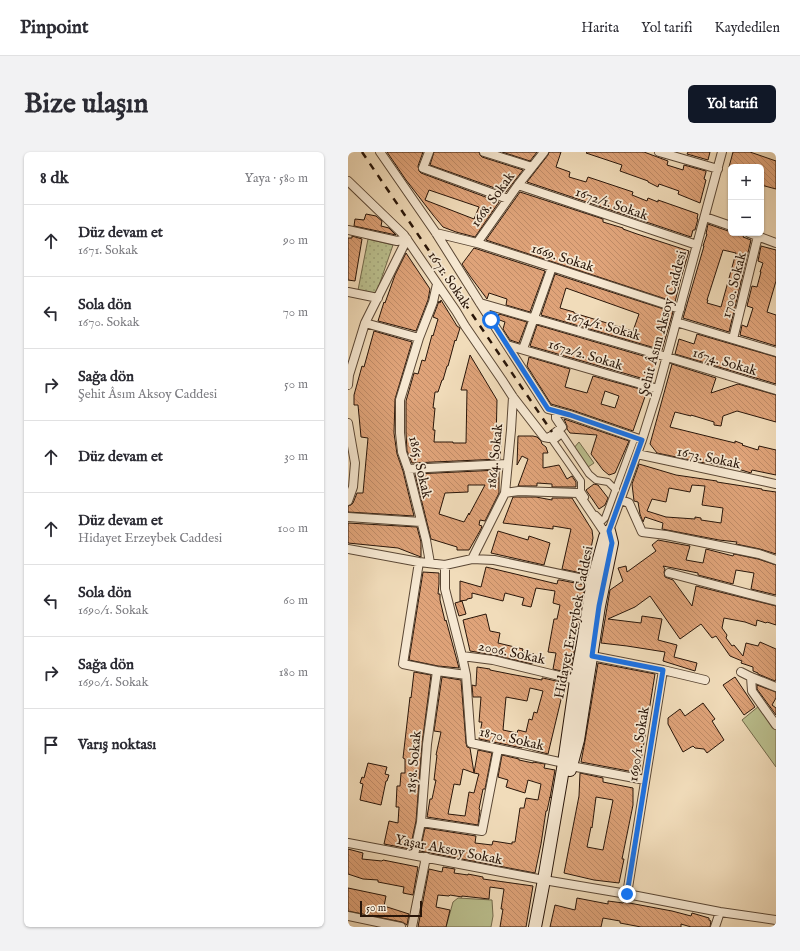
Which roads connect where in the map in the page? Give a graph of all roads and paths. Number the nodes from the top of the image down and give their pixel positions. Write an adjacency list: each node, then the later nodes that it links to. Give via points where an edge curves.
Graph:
1 (380, 152): 15 (street, 1671. Sokak)
2 (429, 152): 11 (street, via 423,168)
3 (484, 152): 7 (street)
4 (544, 152): 7 (street, 1668. Sokak)
5 (659, 152): 8 (street)
6 (722, 152): 8 (street, Şehit Âsım Aksoy Caddesi)
7 (532, 167): 10 (street, 1668. Sokak)
8 (718, 169): 12 (street, Şehit Âsım Aksoy Caddesi)
9 (348, 181): 17 (street, 1671. Sokak)
10 (518, 185): 11 (street, 1668. Sokak); 20 (street, 1672/1. Sokak)
11 (508, 199): 18 (street, 1668. Sokak)
12 (705, 217): 13 (street); 20 (street, Şehit Âsım Aksoy Caddesi)
13 (728, 225)
14 (348, 230): 17 (street, via 397,241)
15 (436, 233): 18 (street, 1669. Sokak); 25 (street, 1671. Sokak)
16 (758, 236): 19 (street); 31 (street, 1700. Sokak)
17 (407, 239): 22 (street, 1671. Sokak); 24 (street)
18 (477, 243): 21 (street, 1669. Sokak)
19 (776, 243)
20 (697, 245): 26 (street, Şehit Âsım Aksoy Caddesi)
21 (552, 266): 26 (street, 1669. Sokak); 27 (street)
22 (437, 284): 30 (street, 1865. Sokak); 40 (street, 1671. Sokak)
23 (348, 292): 24 (street)
24 (378, 298): 29 (street)
25 (480, 303): 27 (street, 1674/1. Sokak); 32 (street, 1671. Sokak)
26 (680, 309): 28 (street, Şehit Âsım Aksoy Caddesi)
27 (534, 318): 33 (street); 35 (street, 1674/1. Sokak)
28 (676, 322): 31 (street); 35 (street, Şehit Âsım Aksoy Caddesi)
29 (365, 323): 30 (street); 36 (street)
30 (419, 338): 47 (street, 1865. Sokak, via 400,400 402,452)
31 (733, 339): 34 (street)
32 (507, 345): 33 (street, 1672/2. Sokak); 41 (street, 1671. Sokak, via 548,409)
33 (523, 349): 38 (street, 1672/2. Sokak)
34 (776, 352)
35 (667, 357): 38 (street, Şehit Âsım Aksoy Caddesi); 39 (street, 1674. Sokak)
36 (349, 375): 37 (street)
37 (348, 385)
38 (658, 390): 43 (street, Şehit Âsım Aksoy Caddesi)
39 (776, 390)
40 (513, 397): 41 (street, 1671. Sokak, via 544,437 549,438 562,428 556,418); 46 (street, 1864. Sokak)
41 (556, 412): 43 (street)
42 (348, 423): 44 (street)
43 (638, 439): 45 (street, Şehit Âsım Aksoy Caddesi); 49 (street)
44 (350, 444): 51 (street, via 355,463 353,487)
45 (637, 454): 48 (street, 1673. Sokak); 52 (street, Şehit Âsım Aksoy Caddesi)
46 (507, 464): 47 (street); 50 (street, 1864. Sokak)
47 (408, 469): 54 (street, 1865. Sokak)
48 (776, 484)
49 (616, 490): 49 (street, via 602,521 581,491 581,481 553,441 562,434 589,474 596,480 608,482)
50 (505, 493): 55 (street, via 578,493 603,530); 57 (street, 1864. Sokak)
51 (348, 500)
52 (621, 500): 55 (street, Şehit Âsım Aksoy Caddesi); 58 (street, via 629,504 642,532 759,554)
53 (348, 517): 54 (street)
54 (421, 522): 60 (street, 1865. Sokak)
55 (609, 531): 63 (main road, Hidayet Erzeybek Caddesi); 66 (main road, Hidayet Erzeybek Caddesi, via 612,543)
56 (348, 549): 59 (street)
57 (472, 560): 61 (street); 63 (street, via 494,560)
58 (776, 560)
59 (419, 562): 60 (street); 68 (street, via 403,664)
60 (430, 563): 61 (street)
61 (445, 565): 65 (street, 2006. Sokak, via 445,589)
62 (669, 573): 64 (street)
63 (593, 581): 72 (main road, Hidayet Erzeybek Caddesi)
64 (776, 601)
65 (462, 656): 70 (street); 72 (street, 2006. Sokak, via 493,660)
66 (592, 656): 67 (street); 77 (main road, Hidayet Erzeybek Caddesi, via 578,740)
67 (663, 670): 73 (street); 78 (street, 1690/1. Sokak)
68 (437, 671): 70 (street); 79 (street, 1858. Sokak, via 427,744)
69 (741, 672): 71 (street)
70 (466, 675): 76 (street, 1870. Sokak, via 470,743)
71 (751, 677): 74 (street); 75 (street, via 752,691)
72 (576, 680): 77 (main road, Hidayet Erzeybek Caddesi)
73 (705, 680)
74 (776, 687)
75 (776, 725)
76 (498, 749): 77 (street, 1870. Sokak); 79 (street, via 482,832)
77 (567, 764): 78 (street, 1870. Sokak); 83 (main road, Hidayet Erzeybek Caddesi)
78 (645, 780): 84 (street, 1690/1. Sokak)
79 (421, 822): 81 (street, 1858. Sokak)
80 (348, 844): 81 (street, Yaşar Aksoy Sokak)
81 (414, 855): 82 (street, Yaşar Aksoy Sokak)
82 (426, 857): 83 (street, Yaşar Aksoy Sokak); 89 (street)
83 (547, 880): 84 (street, Yaşar Aksoy Sokak); 90 (main road, Hidayet Erzeybek Caddesi); 91 (main road, Hidayet Erzeybek Caddesi)
84 (627, 894): 85 (street, Yaşar Aksoy Sokak)
85 (720, 912): 87 (street, Yaşar Aksoy Sokak); 92 (street)
86 (348, 916): 88 (street)
87 (776, 920)
88 (401, 927)
89 (412, 927)
90 (535, 927)
91 (542, 927)
92 (716, 927)

